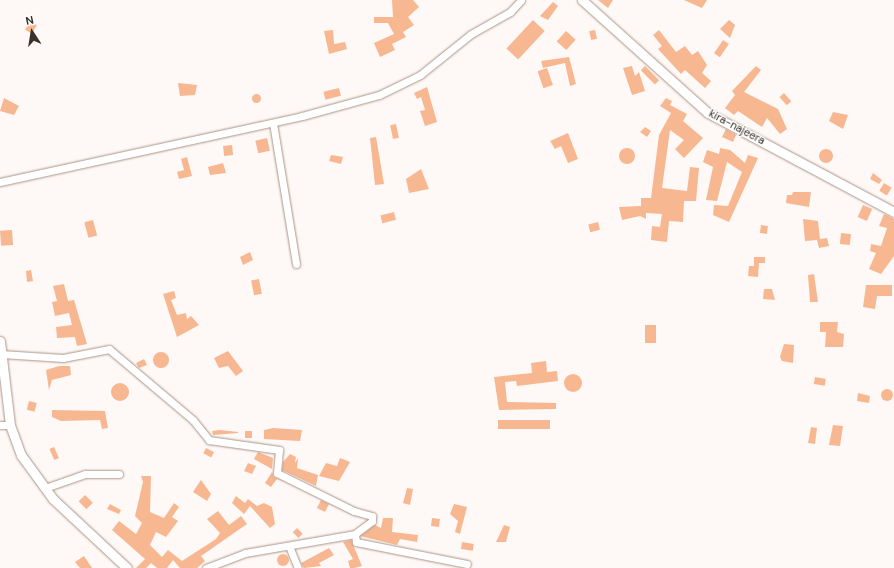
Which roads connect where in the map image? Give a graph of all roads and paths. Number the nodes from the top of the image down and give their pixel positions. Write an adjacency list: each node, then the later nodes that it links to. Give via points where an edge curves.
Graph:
1 (521, 0): 3 (street, via 510,12 471,34 408,83 358,102)
2 (582, 0): 5 (street, kira-najeera, via 708,113)
3 (272, 122): 4 (street); 6 (street)
4 (0, 182)
5 (894, 212)
6 (296, 264)
7 (0, 341): 8 (street)
8 (2, 354): 10 (street); 13 (street, via 63,358 109,349 193,420 209,440 279,450 277,473 354,511 372,516 372,520)
9 (0, 425): 10 (street)
10 (10, 425): 12 (street, via 21,455)
11 (119, 474): 12 (street, via 85,474)
12 (45, 488): 16 (street)
13 (354, 534): 14 (street); 15 (street, via 356,542)
14 (289, 546): 17 (street, via 226,557); 18 (street)
15 (467, 564)
16 (127, 568)
17 (206, 568)
18 (298, 568)

